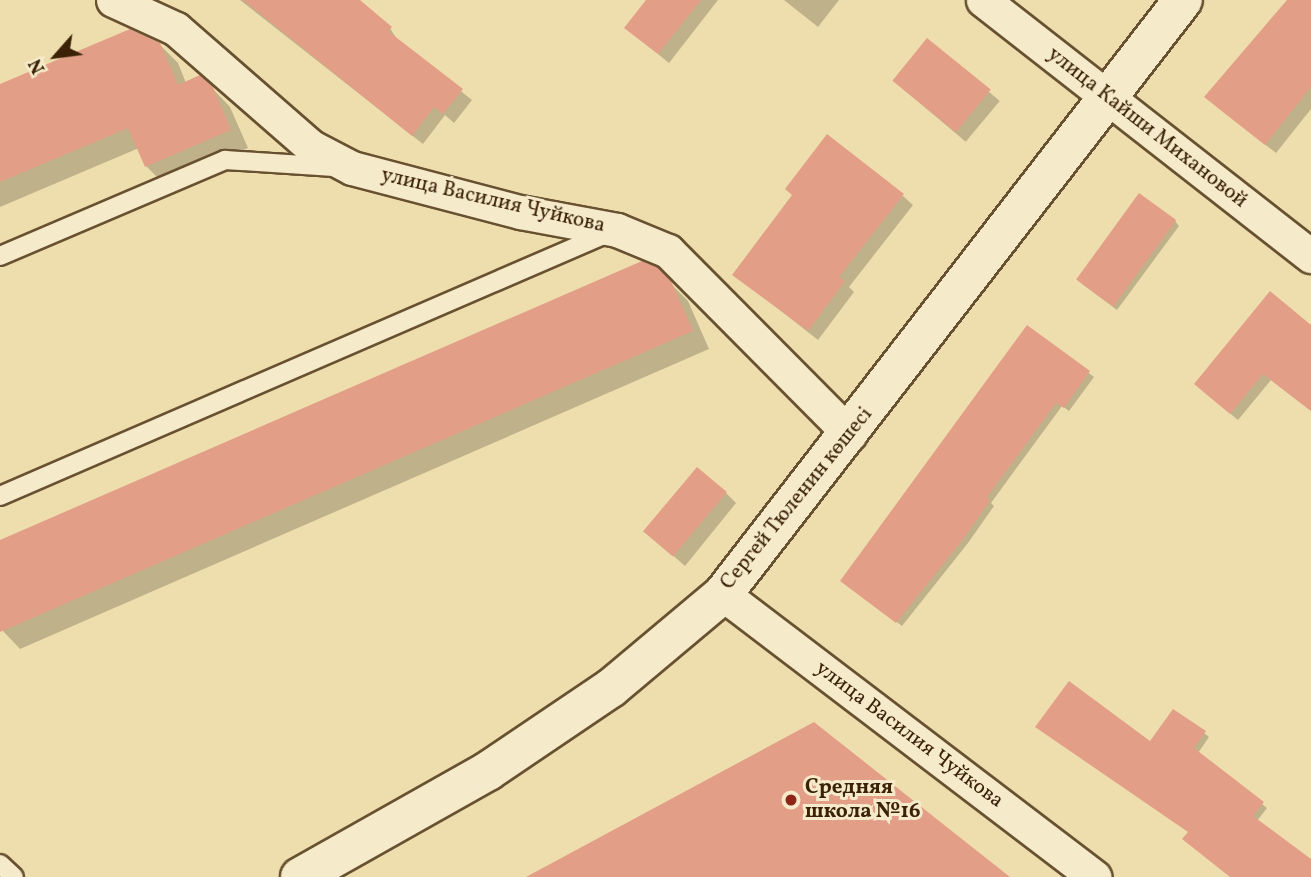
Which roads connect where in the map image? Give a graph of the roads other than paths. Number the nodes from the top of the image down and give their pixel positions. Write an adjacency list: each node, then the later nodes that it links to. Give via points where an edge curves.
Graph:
1 (113, 0): 5 (street, улица Василия Чуйкова, via 176,29 310,146)
2 (983, 0): 4 (street, улица Кайши Михановой)
3 (1183, 0): 4 (main road, Сергей Тюленин көшесі)
4 (1107, 97): 8 (street, улица Кайши Михановой); 9 (main road, Сергей Тюленин көшесі)
5 (352, 168): 6 (street, улица Василия Чуйкова, via 520,212); 7 (lane, via 225,160)
6 (617, 230): 9 (street, улица Василия Чуйкова, via 668,251); 10 (lane)
7 (0, 256)
8 (1311, 256)
9 (850, 434): 11 (main road, Сергей Тюленин көшесі)
10 (0, 496)
11 (723, 594): 14 (main road, Сергей Тюленин көшесі, via 611,688 488,771); 15 (street, улица Василия Чуйкова)
12 (0, 864): 13 (lane)
13 (14, 877)
14 (300, 877)
15 (1094, 877)

